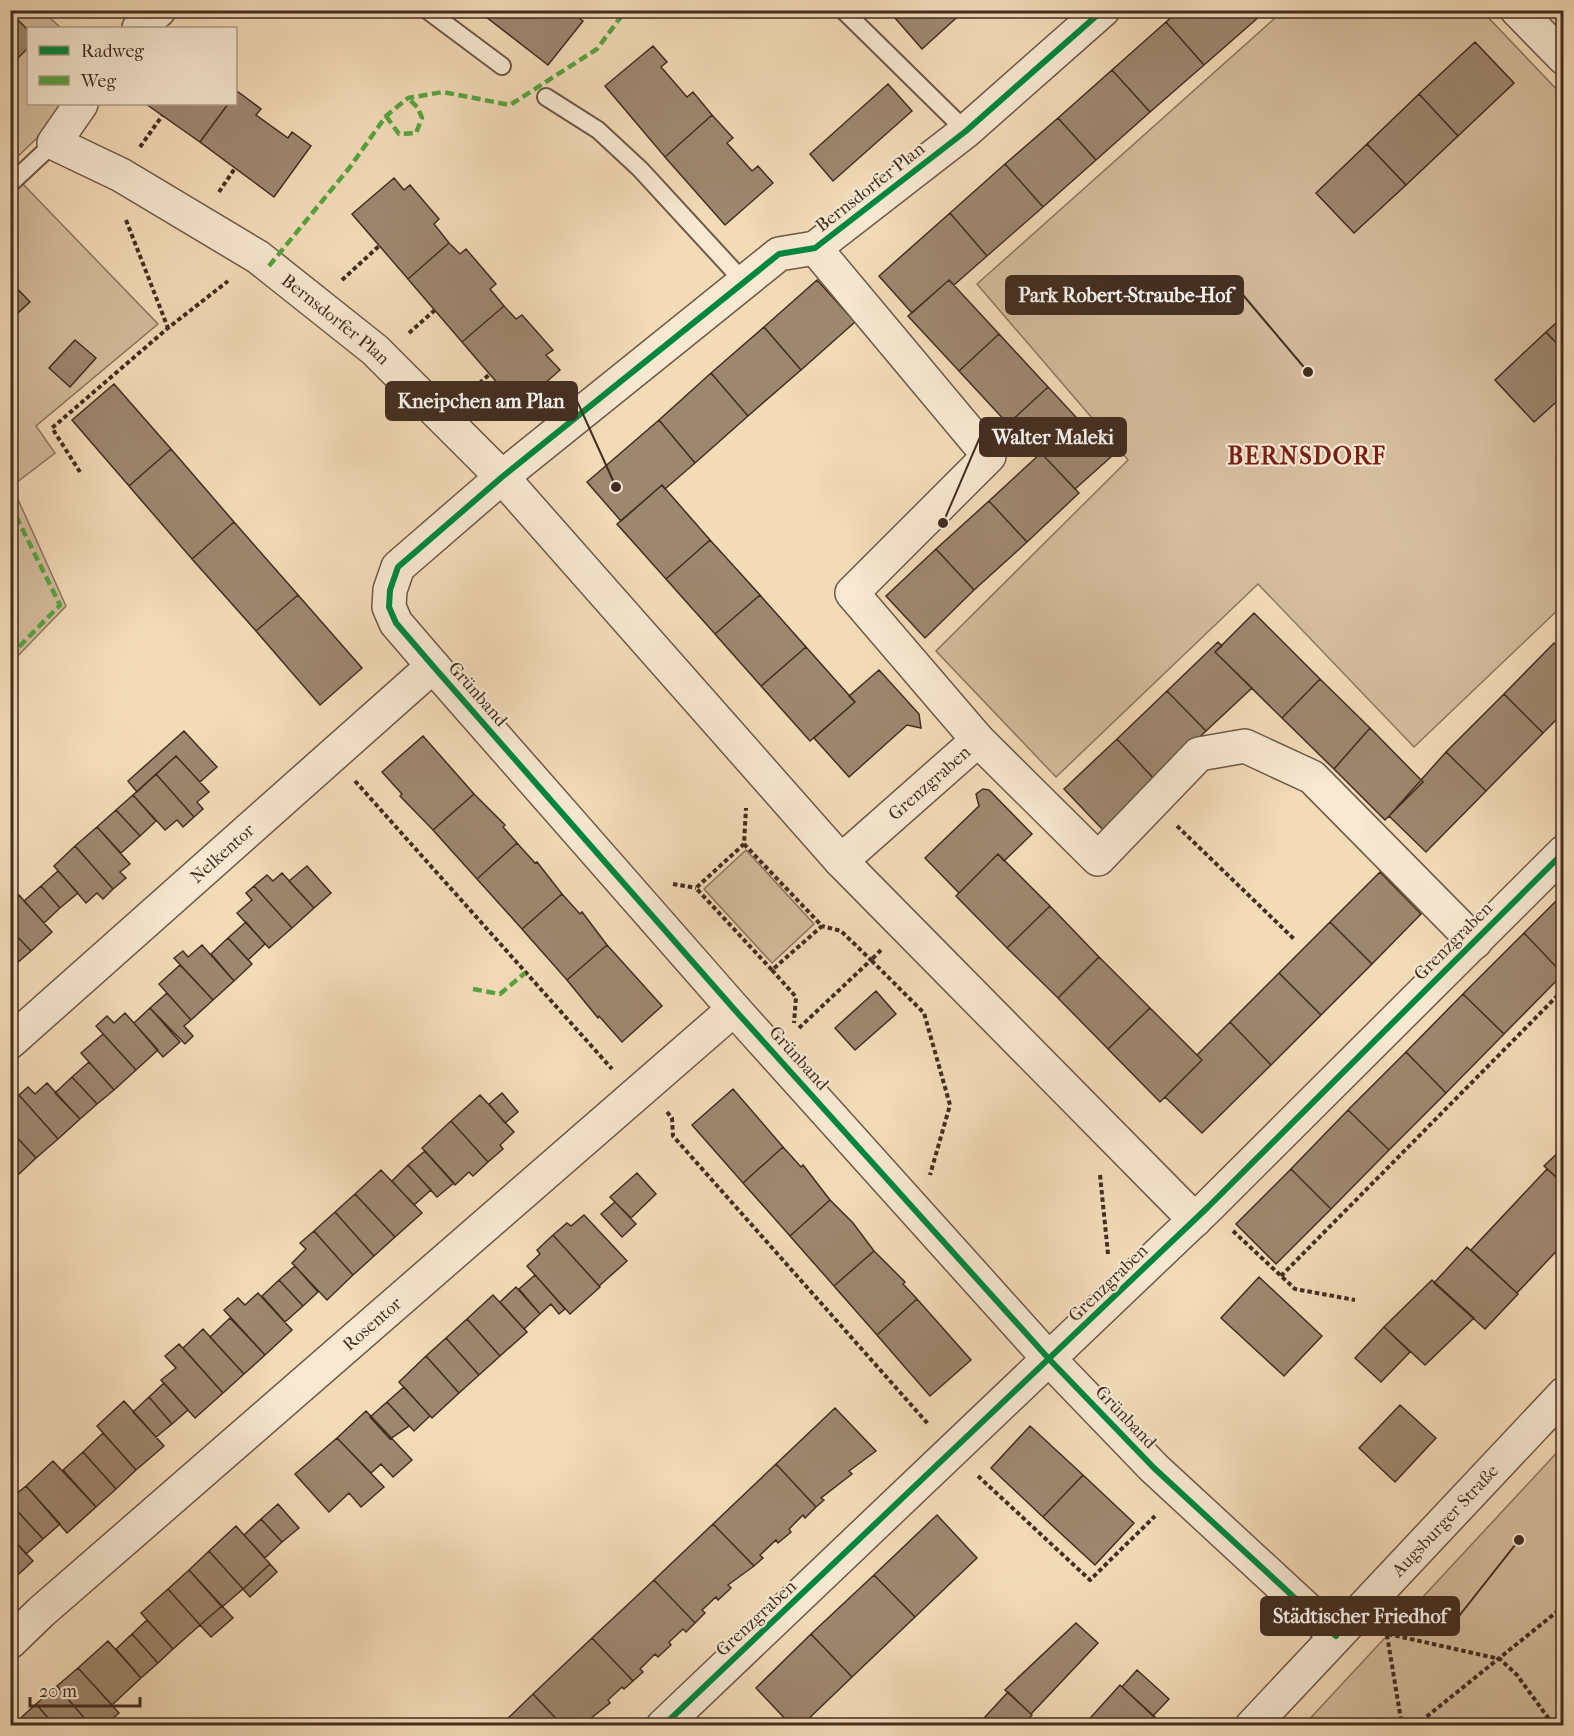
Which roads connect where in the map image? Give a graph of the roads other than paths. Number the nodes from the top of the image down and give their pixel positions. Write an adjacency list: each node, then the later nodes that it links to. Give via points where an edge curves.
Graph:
1 (159, 10): 6 (street)
2 (427, 10): 8 (lane)
3 (843, 10): 11 (lane)
4 (1103, 10): 11 (street, Bernsdorfer Plan)
5 (1517, 10): 7 (street)
6 (140, 27)
7 (1563, 58)
8 (502, 66)
9 (546, 97): 15 (lane, via 598,130 640,169)
10 (80, 105): 12 (street)
11 (966, 131): 14 (street, Bernsdorfer Plan)
12 (54, 143): 13 (lane); 16 (street, Bernsdorfer Plan, via 105,168 258,257 375,350)
13 (10, 184)
14 (815, 248): 15 (street, Bernsdorfer Plan, via 779,254); 18 (street, Bernsdorfer Plan, via 989,456 852,592)
15 (744, 282): 16 (street, Bernsdorfer Plan)
16 (502, 477): 17 (street, Grünband, via 398,567 389,607 396,623); 20 (street)
17 (433, 666): 22 (street, Grünband); 23 (street, Nelkentor)
18 (978, 740): 20 (street, Grenzgraben); 21 (street, Grenzgraben, via 1098,860 1199,754 1245,746 1312,777)
19 (1563, 852): 21 (street, Grenzgraben)
20 (842, 861): 24 (street, via 1095,1119)
21 (1475, 942): 24 (street, Grenzgraben)
22 (734, 1008): 25 (street, Grünband); 28 (street, Rosentor)
23 (10, 1042)
24 (1202, 1214): 25 (street, Grenzgraben)
25 (1049, 1359): 27 (street, Grünband, via 1179,1492); 29 (street, Grenzgraben)
26 (1563, 1394): 27 (street, Augsburger Straße)
27 (1336, 1636): 30 (street, Augsburger Straße)
28 (10, 1642)
29 (663, 1725)
30 (1252, 1725)

